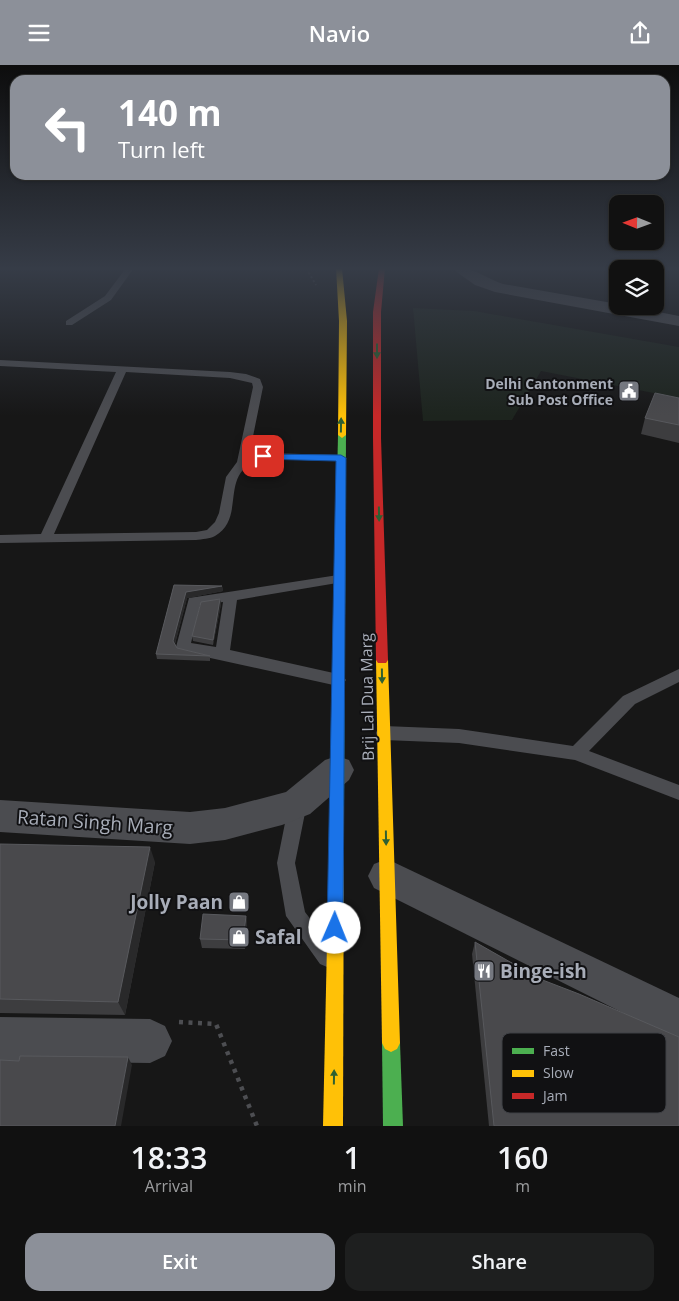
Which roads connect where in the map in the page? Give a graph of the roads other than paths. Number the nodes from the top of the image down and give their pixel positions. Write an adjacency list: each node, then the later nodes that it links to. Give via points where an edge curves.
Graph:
1 (78, 318): 6 (lane)
2 (343, 318): 9 (street, Brij Lal Dua Marg, one-way to 2)
3 (377, 318): 18 (street, Brij Lal Dua Marg, one-way to 18)
4 (660, 318): 5 (street)
5 (679, 321)
6 (69, 323)
7 (0, 363): 8 (lane)
8 (122, 370): 10 (lane, via 230,375 256,381 258,387); 12 (lane)
9 (341, 458): 10 (lane, via 263,456); 13 (street, Brij Lal Dua Marg)
10 (242, 461): 12 (lane, via 233,472 223,516 210,534)
11 (0, 539): 12 (lane)
12 (45, 539)
13 (338, 579): 14 (lane); 17 (street, Brij Lal Dua Marg)
14 (231, 597): 15 (lane); 15 (lane, via 194,601 183,647)
15 (222, 654): 17 (lane)
16 (679, 675): 19 (lane, via 629,700)
17 (338, 680): 20 (street, Brij Lal Dua Marg)
18 (384, 733): 19 (lane, via 459,736); 24 (street, Brij Lal Dua Marg, one-way to 24)
19 (576, 753): 21 (lane)
20 (337, 770): 22 (street, Ratan Singh Marg); 25 (street, Brij Lal Dua Marg)
21 (679, 793)
22 (298, 803): 23 (street, Ratan Singh Marg, via 282,810 190,828); 25 (lane, via 286,863 296,916)
23 (0, 816)
24 (387, 876): 26 (street); 30 (street, Brij Lal Dua Marg)
25 (335, 967): 29 (street, Brij Lal Dua Marg, one-way to 25)
26 (679, 1020)
27 (160, 1031): 28 (street)
28 (0, 1039)
29 (333, 1126)
30 (393, 1126)

